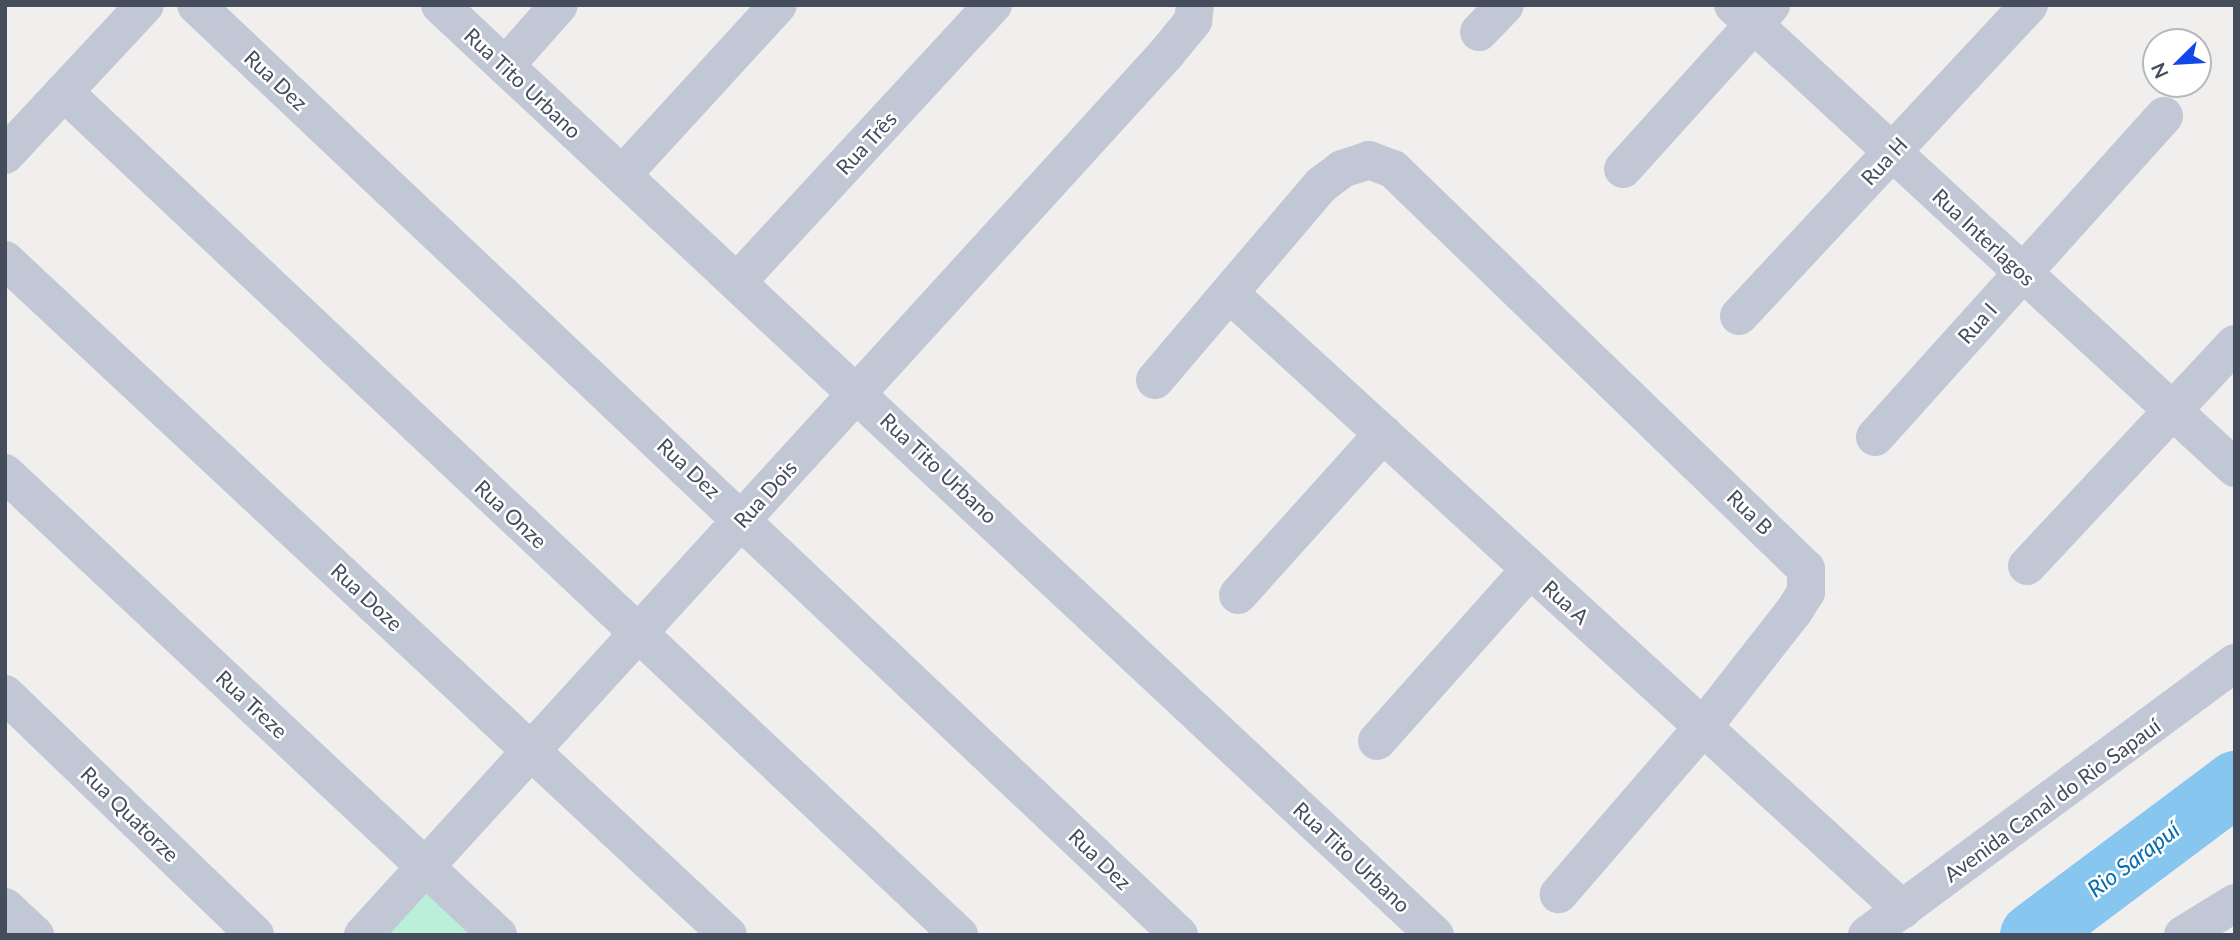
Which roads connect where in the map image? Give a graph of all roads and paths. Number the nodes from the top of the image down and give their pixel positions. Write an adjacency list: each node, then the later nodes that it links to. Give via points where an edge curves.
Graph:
1 (145, 5): 13 (street)
2 (196, 5): 32 (street, Rua Dez)
3 (440, 5): 12 (street, Rua Tito Urbano)
4 (559, 5): 12 (street)
5 (778, 5): 18 (street)
6 (993, 5): 21 (street, Rua Três)
7 (1195, 5): 26 (street, Rua Dois, via 1193,21 1166,54)
8 (1505, 5): 11 (street)
9 (2029, 5): 15 (street, Rua H)
10 (1753, 12): 15 (street, Rua Interlagos); 17 (street)
11 (1479, 32)
12 (505, 66): 18 (street, Rua Tito Urbano)
13 (64, 92): 16 (street); 36 (street, Rua Onze)
14 (2164, 116): 20 (street, Rua I)
15 (1892, 153): 20 (street, Rua Interlagos); 23 (street, Rua H)
16 (5, 155)
17 (1623, 169)
18 (623, 174): 21 (street, Rua Tito Urbano)
19 (5, 260): 41 (street, Rua Doze)
20 (2022, 272): 27 (street, Rua Interlagos); 29 (street, Rua I)
21 (738, 281): 26 (street, Rua Tito Urbano)
22 (1230, 294): 25 (street); 28 (street, Rua A); 39 (street, Rua B, via 1331,177 1358,161 1393,169 1807,569 1806,592 1794,611)
23 (1739, 316)
24 (2235, 344): 27 (street)
25 (1155, 380)
26 (858, 392): 32 (street, Rua Dois); 54 (street, Rua Tito Urbano)
27 (2171, 410): 30 (street, Rua Interlagos); 33 (street)
28 (1383, 434): 34 (street, Rua A); 35 (street)
29 (1875, 437)
30 (2235, 468)
31 (5, 473): 42 (street, Rua Treze)
32 (743, 519): 36 (street, Rua Dois); 53 (street, Rua Dez)
33 (2027, 566)
34 (1530, 569): 39 (street, Rua A); 40 (street)
35 (1238, 595)
36 (638, 634): 41 (street, Rua Dois); 52 (street, Rua Onze)
37 (2235, 663): 46 (street, Avenida Canal do Rio Sapauí)
38 (5, 694): 48 (street, Rua Quatorze)
39 (1703, 727): 43 (street, Rua B); 46 (street, Rua A)
40 (1377, 741)
41 (531, 751): 42 (street, Rua Dois); 51 (street, Rua Doze)
42 (425, 867): 49 (street, Rua Dois); 50 (street, Rua Treze)
43 (1559, 894)
44 (2235, 903): 56 (street)
45 (5, 907): 47 (street)
46 (1903, 910): 55 (street, Avenida Canal do Rio Sapauí)
47 (35, 935)
48 (255, 935)
49 (363, 935)
50 (498, 935)
51 (728, 935)
52 (959, 935)
53 (1179, 935)
54 (1435, 935)
55 (1867, 935)
56 (2183, 935)

